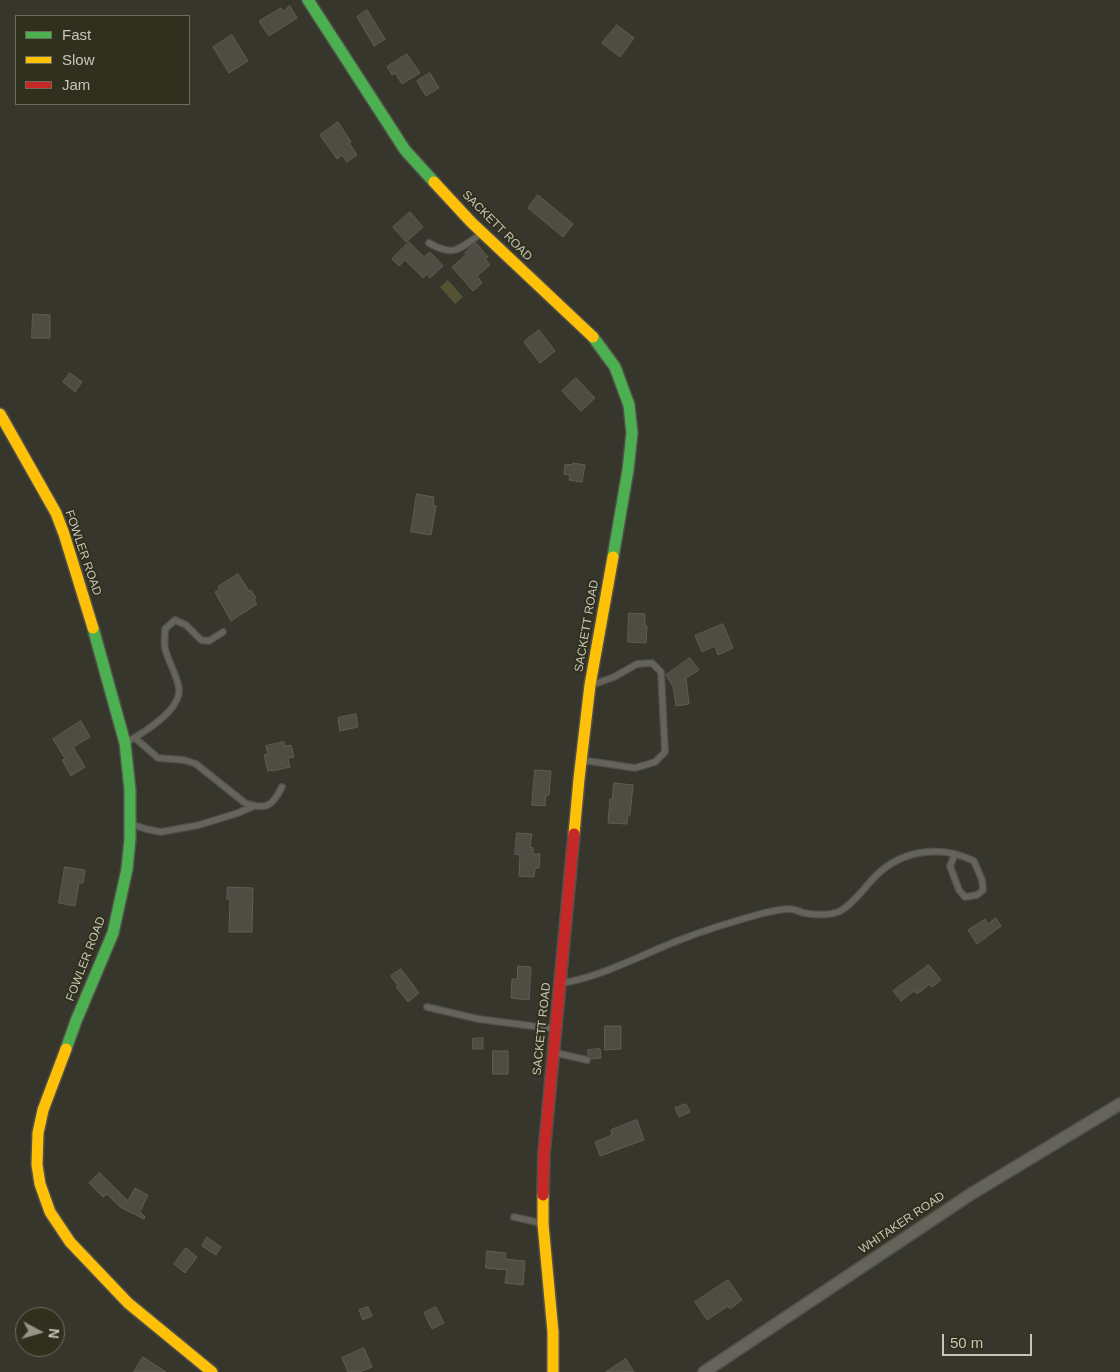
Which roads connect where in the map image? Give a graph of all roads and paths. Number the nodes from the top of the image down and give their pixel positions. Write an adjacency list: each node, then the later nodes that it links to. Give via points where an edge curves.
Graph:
1 (308, 0): 2 (street, SACKETT ROAD, via 405,150)
2 (482, 233): 3 (lane, via 453,251 441,250); 6 (street, SACKETT ROAD, via 592,336 615,367 629,405 632,433 628,470)
3 (429, 243)
4 (0, 414): 7 (street, FOWLER ROAD, via 56,513)
5 (223, 632): 7 (lane, via 210,641 201,640 186,625 175,620 165,629 165,648 179,689 178,698 158,721)
6 (590, 685): 8 (street, SACKETT ROAD); 8 (lane, via 637,664 652,663 661,672 665,752 655,762 635,768)
7 (130, 740): 10 (lane, via 158,758 196,764 245,803); 11 (street, FOWLER ROAD)
8 (582, 760): 13 (street, SACKETT ROAD)
9 (282, 787): 10 (lane, via 276,799 266,806)
10 (254, 806): 11 (lane, via 199,825 161,832)
11 (131, 824): 21 (street, FOWLER ROAD, via 125,884 113,933 43,1110 36,1145 38,1174 50,1212 70,1242 128,1303)
12 (955, 854): 12 (lane, via 974,861 983,890 977,895 965,897 959,890 950,866); 13 (lane, via 920,852 898,859 874,876 840,911 825,915 776,910 677,941 609,970)
13 (561, 983): 15 (street, SACKETT ROAD)
14 (427, 1006): 15 (lane, via 478,1019)
15 (556, 1029): 16 (street, SACKETT ROAD)
16 (554, 1053): 17 (lane); 20 (street, SACKETT ROAD, via 544,1153)
17 (587, 1060)
18 (1120, 1104): 23 (street, WHITAKER ROAD, via 971,1194)
19 (514, 1217): 20 (lane)
20 (543, 1224): 22 (street, SACKETT ROAD, via 553,1332)
21 (212, 1372)
22 (553, 1372)
23 (704, 1372)

